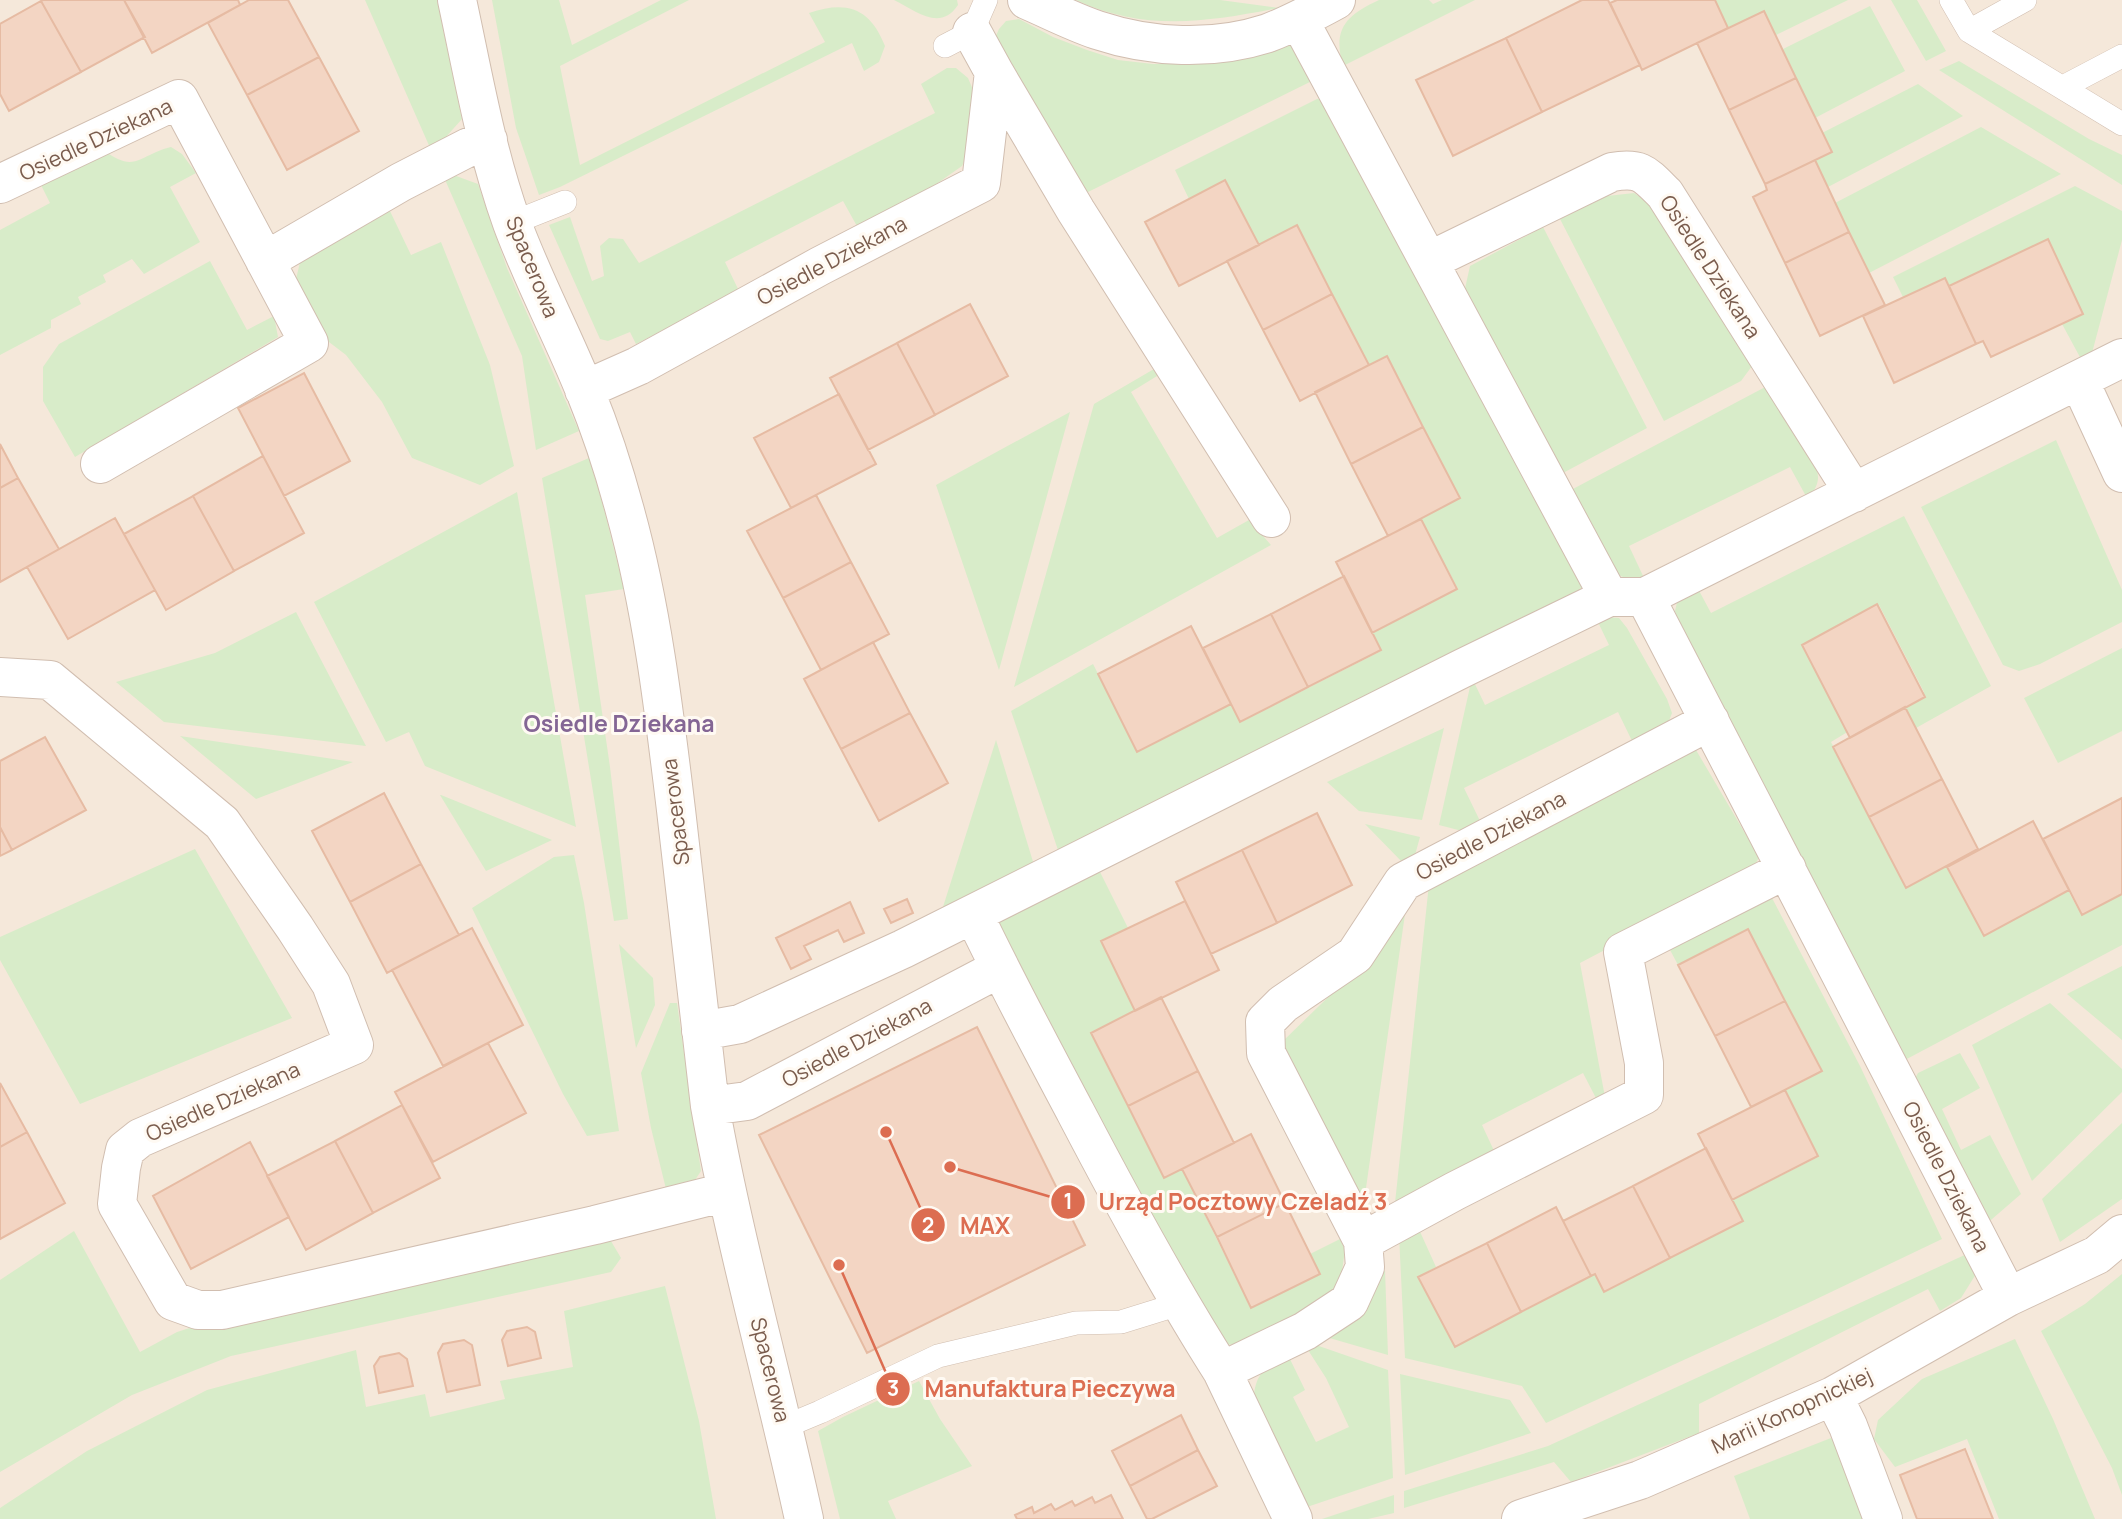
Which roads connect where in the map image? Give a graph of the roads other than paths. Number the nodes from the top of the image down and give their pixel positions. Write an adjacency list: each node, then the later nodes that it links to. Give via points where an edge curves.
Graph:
1 (457, 0): 13 (street, Spacerowa)
2 (1027, 0): 6 (street, via 1095,29 1154,43 1216,44)
3 (1336, 0): 6 (street)
4 (1951, 0): 8 (lane)
5 (2025, 0): 8 (lane)
6 (1299, 20): 18 (street, Osiedle Dziekana)
7 (968, 26): 10 (street)
8 (1969, 31): 11 (lane)
9 (2122, 56): 11 (lane)
10 (994, 72): 21 (street, Osiedle Dziekana, via 981,183 638,366); 25 (street, via 1076,211)
11 (2063, 87): 12 (lane)
12 (2122, 124)
13 (488, 140): 16 (street, Spacerowa); 17 (street, via 426,169)
14 (0, 184): 17 (street, Osiedle Dziekana, via 179,99)
15 (565, 202): 16 (lane)
16 (512, 223): 21 (street, Spacerowa)
17 (265, 261): 22 (street, Osiedle Dziekana, via 309,343)
18 (1429, 261): 24 (street, Osiedle Dziekana, via 1612,173 1629,169 1646,175 1665,194); 26 (street, Osiedle Dziekana)
19 (2122, 358): 20 (street)
20 (2079, 380): 23 (street); 24 (street)
21 (584, 390): 32 (street, Spacerowa, via 616,477 649,615)
22 (100, 464)
23 (2122, 473)
24 (1854, 493): 26 (street)
25 (1271, 517)
26 (1627, 597): 28 (street, Osiedle Dziekana); 30 (street, via 1463,668)
27 (0, 677): 34 (street, Osiedle Dziekana, via 50,680 222,823 331,984 354,1045 140,1138 125,1150 117,1204 173,1301 198,1310 222,1310)
28 (1710, 722): 29 (street, Osiedle Dziekana); 36 (street, Osiedle Dziekana, via 1403,882 1356,955 1283,1004 1265,1022 1266,1053)
29 (1787, 869): 36 (street, via 1623,952 1644,1063 1644,1096); 37 (street, Osiedle Dziekana)
30 (974, 915): 31 (street); 32 (street, via 740,1024)
31 (1000, 968): 33 (street, Osiedle Dziekana, via 747,1101); 38 (street)
32 (701, 1031): 33 (street, Spacerowa)
33 (710, 1106): 34 (street, Spacerowa)
34 (726, 1192): 41 (street, Spacerowa)
35 (2122, 1234): 37 (street, Marii Konopnickiej, via 2097,1255)
36 (1363, 1241): 39 (street, via 1365,1267 1349,1302 1305,1331)
37 (2008, 1297): 40 (street, Marii Konopnickiej)
38 (1179, 1304): 39 (street); 41 (lane, via 1121,1322 1076,1323 938,1356)
39 (1222, 1371): 43 (street)
40 (1833, 1396): 44 (street, Marii Konopnickiej, via 1640,1480); 45 (street)
41 (784, 1427): 42 (street, Spacerowa)
42 (804, 1519)
43 (1293, 1519)
44 (1521, 1519)
45 (1883, 1519)

